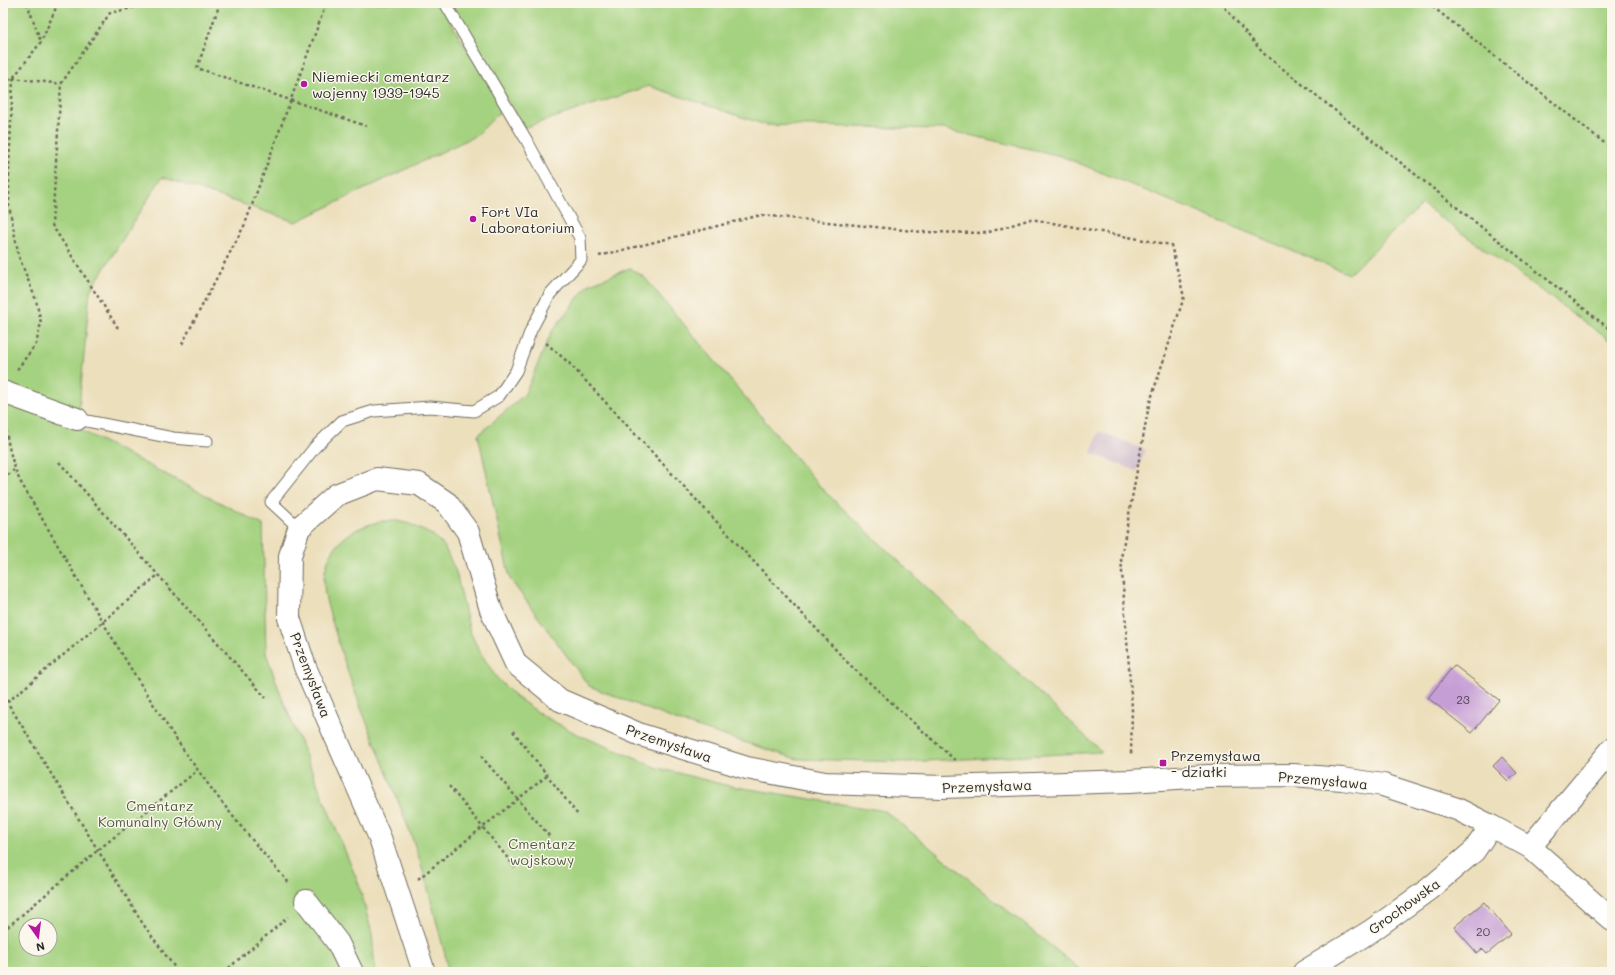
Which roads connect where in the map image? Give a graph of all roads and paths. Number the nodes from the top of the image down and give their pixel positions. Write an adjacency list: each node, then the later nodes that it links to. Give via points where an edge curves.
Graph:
1 (27, 3): 9 (path)
2 (58, 3): 9 (path)
3 (153, 3): 12 (path, via 110,13)
4 (220, 3): 13 (path, via 197,68)
5 (445, 3): 16 (lane, via 527,140 580,238)
6 (1221, 3): 19 (path, via 1263,53)
7 (1428, 3): 15 (path)
8 (326, 4): 13 (path)
9 (41, 42): 10 (path)
10 (13, 78): 11 (path); 12 (path); 21 (path, via 9,206 19,257 36,300 41,322 36,344)
11 (3, 82)
12 (61, 84): 17 (path, via 52,225)
13 (290, 100): 14 (path); 20 (path, via 245,224)
14 (366, 126)
15 (1612, 149)
16 (581, 260): 18 (lane, via 550,294); 41 (path, via 761,215 923,232 986,233 1031,219 1171,246 1184,297 1148,405 1121,558 1132,708)
17 (118, 328)
18 (531, 330): 29 (lane, via 516,371 499,396 474,411 430,407 374,411 342,421 316,447 271,502); 43 (path, via 569,363 850,665 967,771)
19 (1612, 331)
20 (182, 344)
21 (15, 372)
22 (3, 392): 24 (street)
23 (4, 415): 27 (path)
24 (77, 419): 25 (lane, via 173,438)
25 (207, 441)
26 (59, 462): 30 (path)
27 (14, 470): 28 (path); 31 (path)
28 (3, 480)
29 (299, 528): 43 (street, Przemysława, via 336,495 377,479 419,484 447,504 468,532 491,610 516,664 560,700 641,735 747,768 825,783 942,788); 59 (street, Przemysława, via 290,556 289,618 305,667 380,838)
30 (158, 575): 31 (path); 33 (path)
31 (103, 622): 34 (path); 39 (path, via 159,714)
32 (3, 695): 34 (path)
33 (266, 698)
34 (8, 702): 35 (path); 50 (path)
35 (3, 706)
36 (513, 731): 40 (path)
37 (1612, 749): 49 (street)
38 (481, 756): 44 (path)
39 (198, 770): 50 (path); 53 (path, via 262,853)
40 (548, 775): 44 (path); 45 (path)
41 (1130, 781): 43 (street, Przemysława); 46 (street, Przemysława, via 1208,776 1293,775 1342,779 1383,785 1417,795 1457,809)
42 (449, 786): 47 (path)
43 (974, 786)
44 (518, 799): 47 (path); 48 (path)
45 (578, 814)
46 (1491, 826): 49 (street, Przemysława); 60 (street, Grochowska, via 1474,851 1429,889 1371,931)
47 (483, 827): 51 (path); 52 (path)
48 (551, 838)
49 (1530, 847): 54 (street, Przemysława)
50 (98, 850): 55 (path); 56 (path, via 143,924)
51 (515, 867)
52 (416, 881)
53 (306, 901): 57 (path); 58 (street, via 338,943)
54 (1612, 920)
55 (3, 931)
56 (178, 972)
57 (224, 972)
58 (352, 972)
59 (424, 972)
60 (1304, 972)

